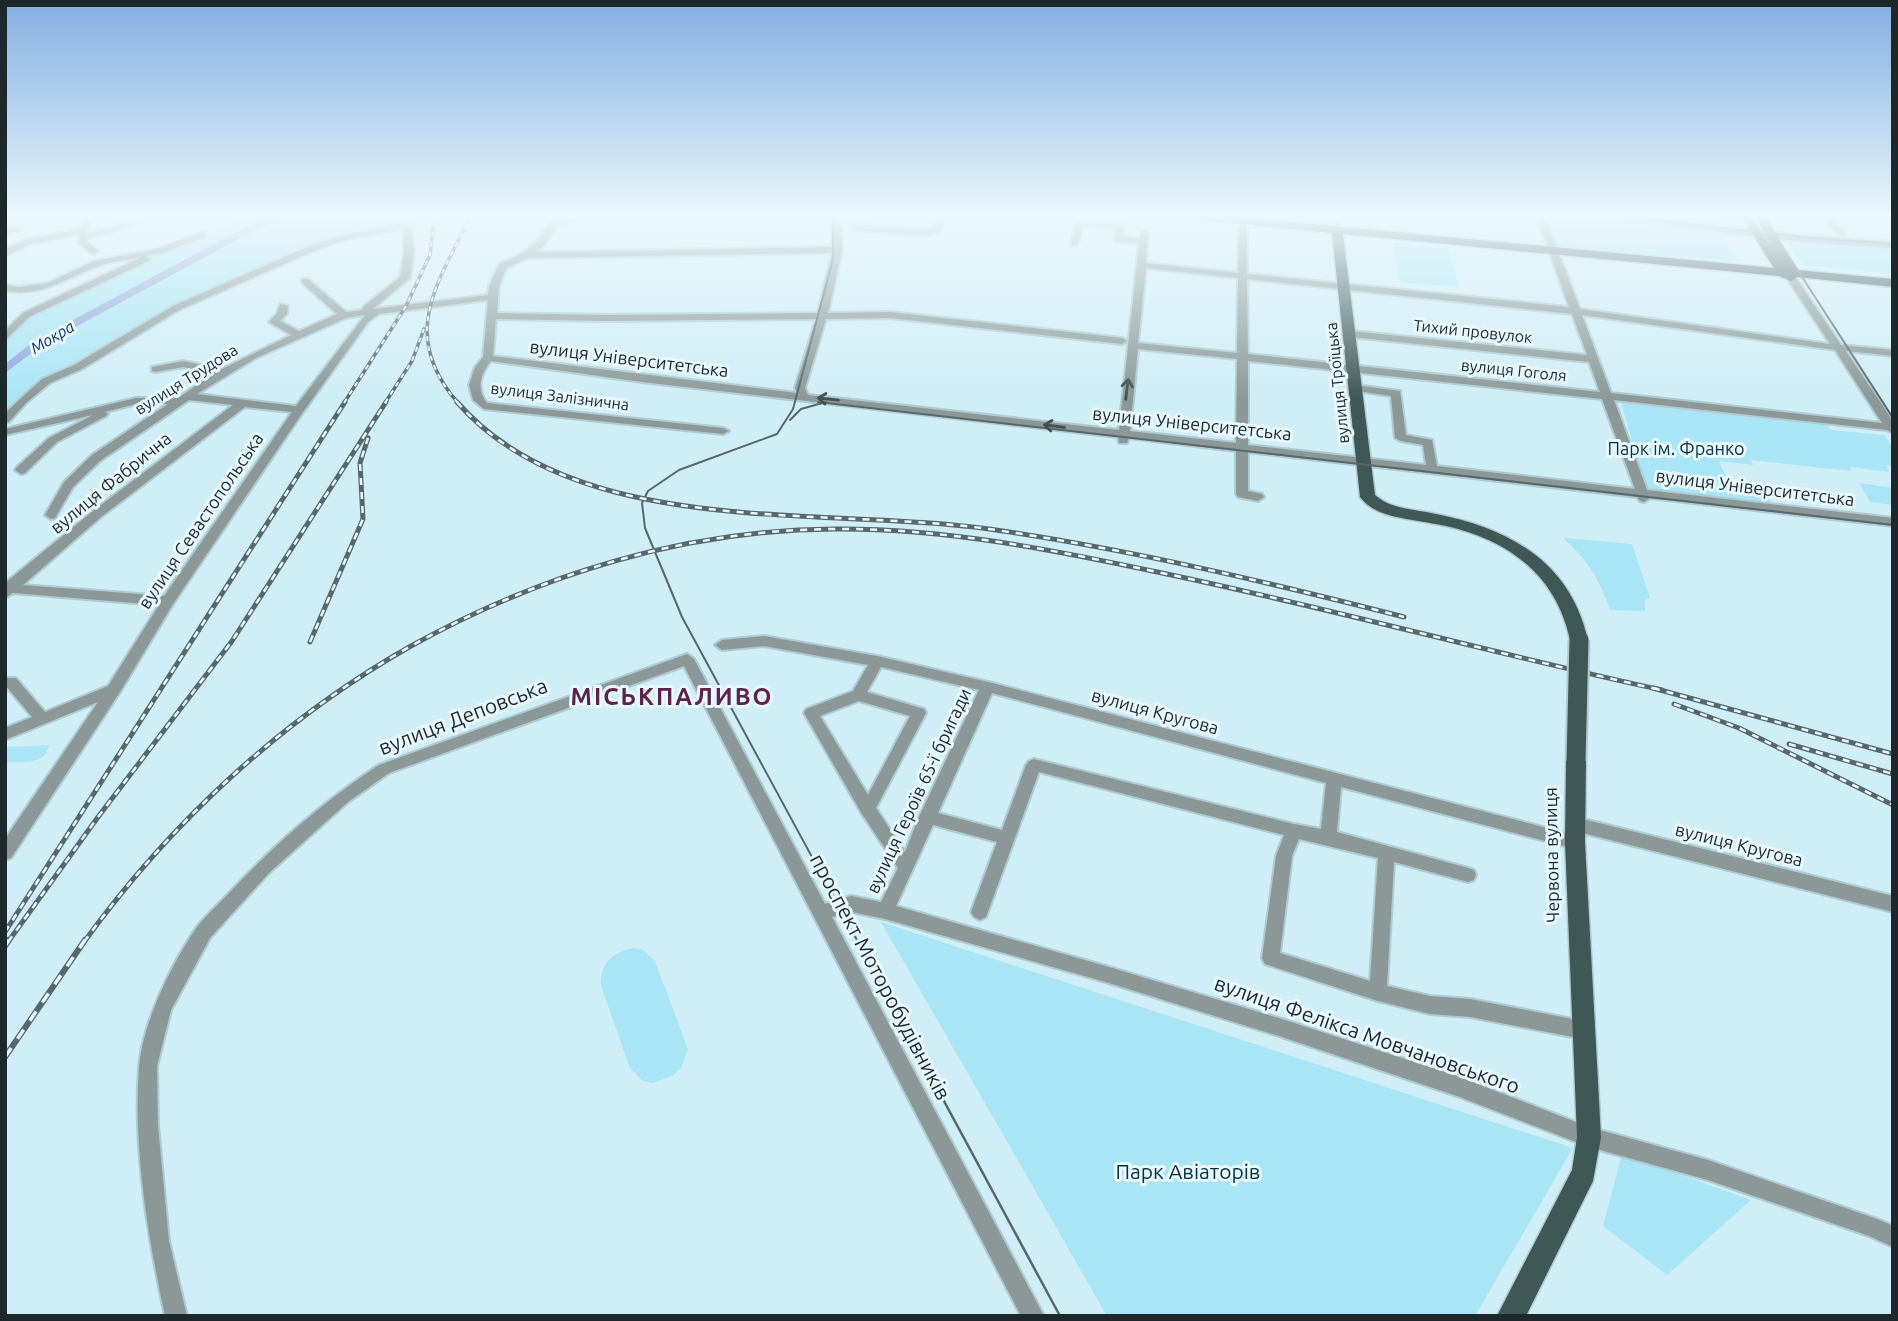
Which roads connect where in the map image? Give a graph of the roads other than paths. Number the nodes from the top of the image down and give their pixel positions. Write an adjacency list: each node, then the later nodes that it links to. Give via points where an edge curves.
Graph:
1 (1241, 275): 33 (street)
2 (70, 276): 19 (street, via 50,285)
3 (114, 276): 29 (street, via 26,315)
4 (247, 276): 46 (street, вулиця Севастопольська, via 187,302 46,381)
5 (405, 276): 23 (street, вулиця Севастопольська, via 366,309)
6 (499, 276): 20 (street, вулиця Залізнична)
7 (828, 276): 25 (street)
8 (1138, 276): 30 (street)
9 (1248, 276): 18 (street)
10 (1344, 276): 18 (main road, вулиця Троїцька)
11 (1562, 276): 22 (street)
12 (1789, 276): 31 (street)
13 (1822, 276): 17 (main road)
14 (1864, 276): 15 (main road)
15 (1893, 277)
16 (305, 281): 24 (street)
17 (1893, 283)
18 (1345, 285): 22 (street); 27 (main road, вулиця Троїцька)
19 (5, 288)
20 (493, 297): 23 (street, вулиця Трудова); 26 (street, вулиця Залізнична)
21 (283, 306): 28 (street, via 274,322)
22 (1575, 311): 31 (street); 35 (street)
23 (374, 313): 24 (street, вулиця Трудова); 45 (street, вулиця Севастопольська)
24 (345, 315): 28 (street, вулиця Трудова)
25 (820, 315): 26 (street, вулиця Гоголя); 30 (street, вулиця Гоголя, via 890,315); 41 (street)
26 (490, 316): 34 (street, вулиця Залізнична)
27 (1351, 334): 35 (street, Тихий провулок); 36 (main road, вулиця Троїцька)
28 (298, 335): 38 (street, вулиця Трудова)
29 (5, 337)
30 (1129, 341): 33 (street, вулиця Гоголя); 50 (street, one-way to 30)
31 (1839, 348): 32 (street); 47 (street)
32 (1893, 353)
33 (1244, 354): 36 (street, вулиця Гоголя); 51 (street)
34 (488, 358): 41 (street, вулиця Університетська); 48 (street, вулиця Залізнична, via 474,385 484,406)
35 (1593, 359): 40 (street)
36 (1355, 366): 39 (main road, вулиця Троїцька); 40 (street, вулиця Гоголя)
37 (156, 369): 38 (street, via 183,364)
38 (223, 372): 42 (street, вулиця Трудова)
39 (1355, 388): 52 (main road, вулиця Троїцька); 54 (street, via 1396,394 1401,438 1428,442)
40 (1606, 393): 47 (street, вулиця Гоголя); 55 (street)
41 (798, 395): 50 (street, вулиця Університетська, one-way to 41)
42 (182, 398): 43 (street); 44 (street); 58 (street, вулиця Трудова, via 79,472)
43 (136, 401): 49 (street); 53 (street, via 70,430)
44 (241, 404): 45 (street); 61 (street, вулиця Фабрична)
45 (299, 410): 62 (street, вулиця Севастопольська)
46 (5, 420)
47 (1891, 425)
48 (723, 431)
49 (5, 432)
50 (1121, 437): 51 (street, вулиця Університетська)
51 (1243, 451): 52 (street, вулиця Університетська); 56 (street, via 1242,494)
52 (1363, 464): 54 (street, вулиця Університетська); 55 (street, вулиця Університетська); 57 (main road, вулиця Троїцька, via 1368,497)
53 (20, 470)
54 (1433, 470): 55 (street, вулиця Університетська)
55 (1643, 495): 59 (street, вулиця Університетська); 60 (street, вулиця Університетська)
56 (1258, 497)
57 (1375, 504): 76 (main road, Червона вулиця, bridge, via 1458,523 1511,545 1557,583 1572,608 1579,640)
58 (51, 515)
59 (1893, 522)
60 (1893, 528)
61 (7, 590): 62 (street)
62 (168, 601): 68 (street, вулиця Севастопольська)
63 (722, 645): 65 (street, вулиця Кругова, via 764,641)
64 (687, 659): 86 (street, проспект Моторобудівників); 91 (street, вулиця Деповська, via 384,769 342,797 263,868 204,932 162,1008 148,1066 148,1126 159,1241)
65 (877, 661): 67 (street, вулиця Кругова); 69 (street)
66 (11, 682): 70 (street)
67 (988, 687): 72 (street, вулиця Кругова); 74 (street, вулиця Героїв 65-ї бригади)
68 (115, 688): 70 (street); 79 (street, вулиця Севастопольська)
69 (859, 695): 73 (street, via 811,713); 73 (street, via 919,713)
70 (42, 719): 71 (street)
71 (5, 734)
72 (1335, 778): 76 (street, вулиця Кругова); 77 (street)
73 (868, 810): 81 (street)
74 (927, 817): 78 (street); 81 (street, вулиця Героїв 65-ї бригади)
75 (1294, 831): 77 (street); 78 (street, via 1034,765); 87 (street, via 1284,856 1271,958)
76 (1575, 833): 83 (street, вулиця Кругова); 88 (main road, Червона вулиця)
77 (1328, 837): 80 (street)
78 (1007, 838): 85 (street)
79 (5, 853)
80 (1386, 855): 82 (street); 87 (street)
81 (907, 868): 84 (street, вулиця Героїв 65-ї бригади)
82 (1468, 876)
83 (1893, 904)
84 (885, 911): 86 (street, вулиця Фелікса Мовчановського, via 851,904); 89 (street, вулиця Фелікса Мовчановського, via 1294,1032 1457,1086)
85 (980, 912)
86 (821, 913): 92 (street, проспект Моторобудівників)
87 (1378, 992): 88 (street)
88 (1583, 1030): 89 (main road, Червона вулиця)
89 (1589, 1137): 90 (street, вулиця Фелікса Мовчановського, via 1708,1170); 93 (main road, Червона вулиця, via 1584,1172)
90 (1893, 1237)
91 (176, 1316)
92 (1033, 1316)
93 (1511, 1316)

